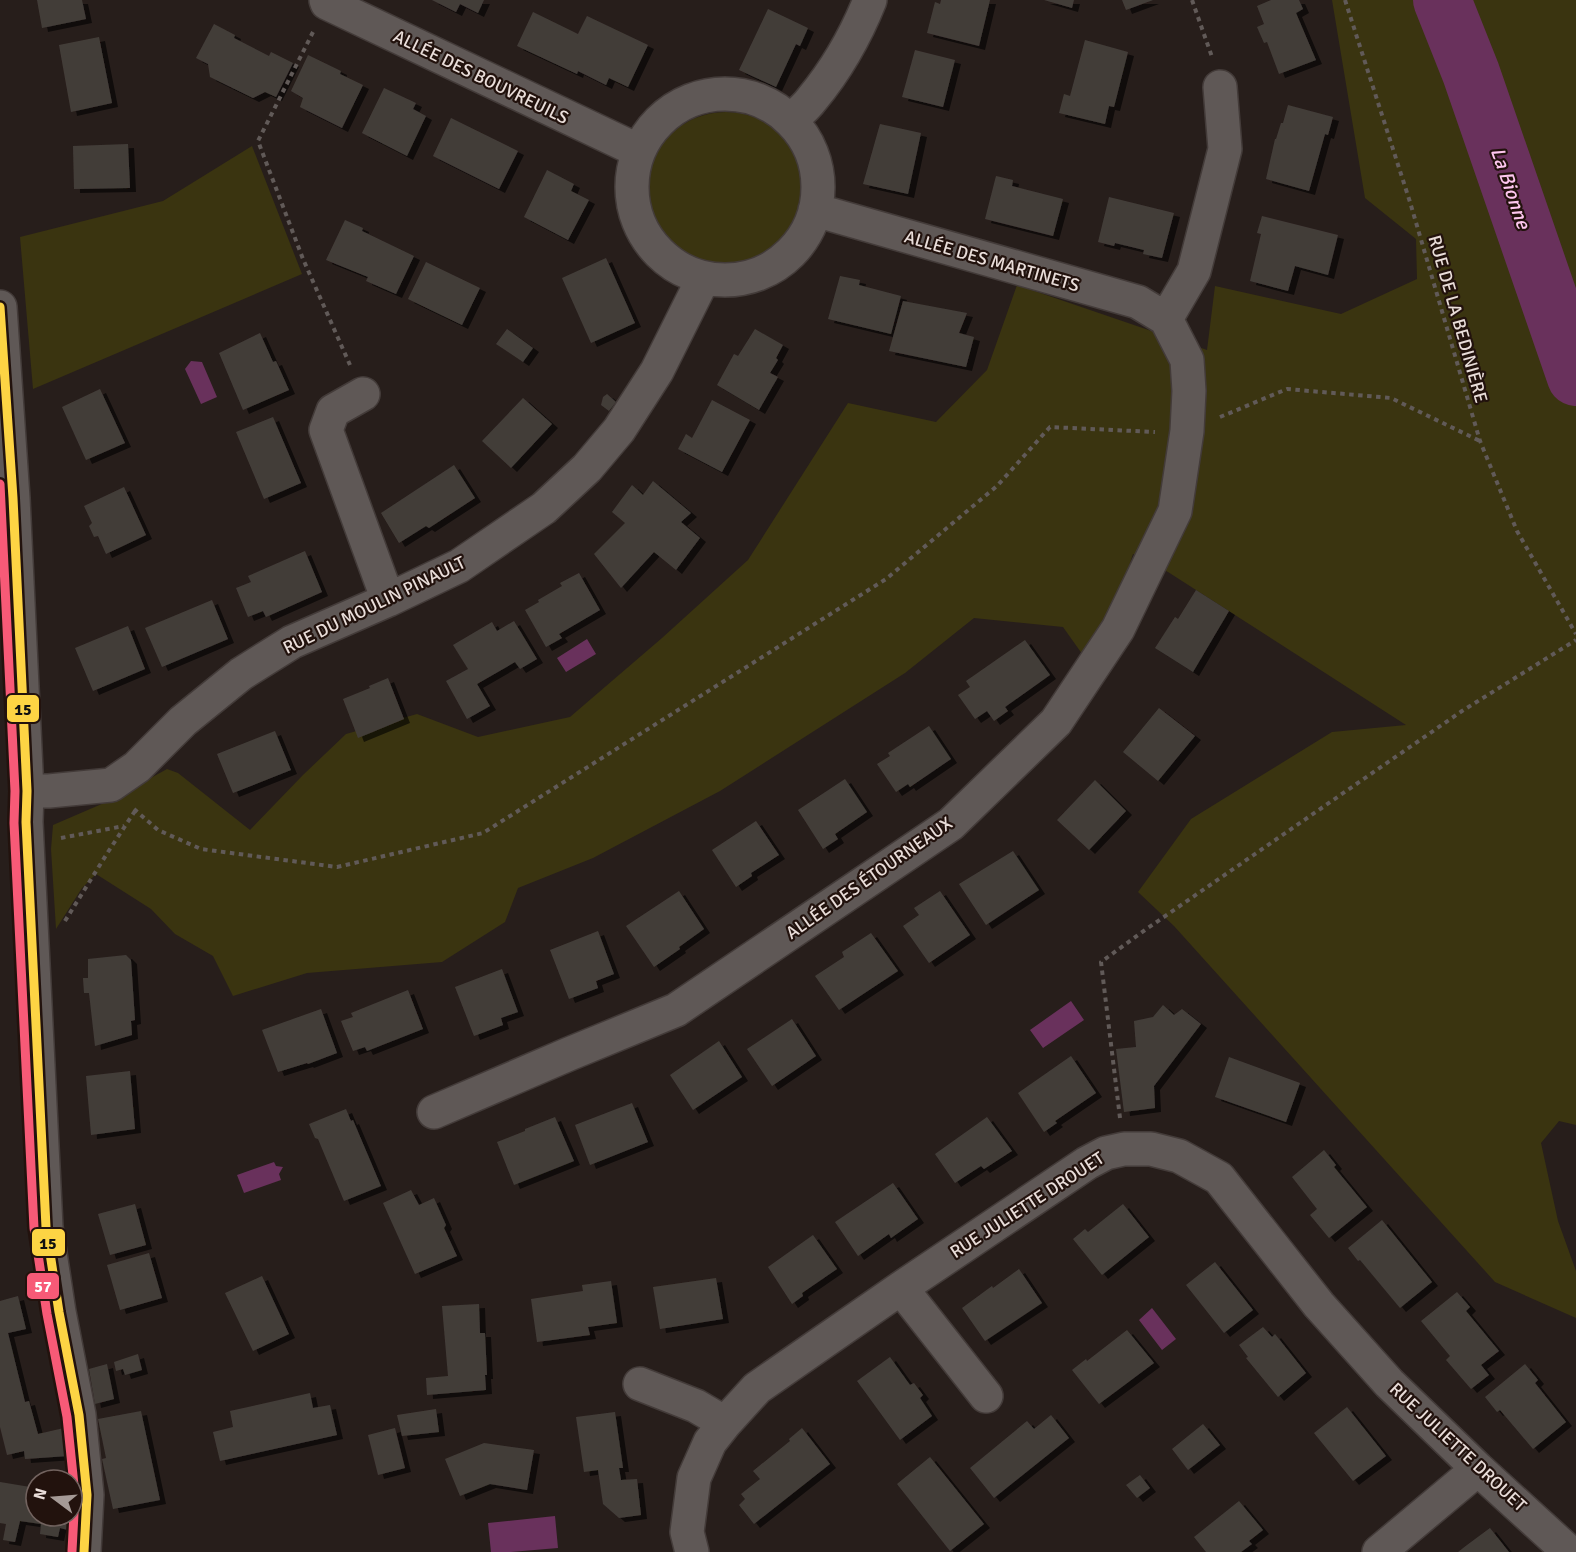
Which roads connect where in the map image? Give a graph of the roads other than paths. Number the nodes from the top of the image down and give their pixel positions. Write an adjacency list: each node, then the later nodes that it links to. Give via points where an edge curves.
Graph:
1 (870, 0): 4 (street, via 844,53 812,100)
2 (326, 1): 5 (street, ALLÉE DES BOUVREUILS)
3 (1220, 87): 9 (street, via 1225,149 1194,271)
4 (792, 119): 5 (street, via 765,102 738,95 707,96 679,105 656,125); 6 (street, via 812,159)
5 (639, 151): 7 (street, via 632,176 642,230 658,252 678,269)
6 (815, 210): 7 (street, via 803,239 784,259 759,273 732,280); 9 (street, ALLÉE DES MARTINETS, via 1138,302)
7 (703, 279): 11 (street, RUE DU MOULIN PINAULT, via 657,371 619,430 587,468 544,508 459,566)
8 (0, 307): 12 (street)
9 (1166, 319): 13 (street, ALLÉE DES ÉTOURNEAUX, via 1187,360 1189,391 1175,511 1118,628 1056,722 951,824 676,1010)
10 (363, 393): 11 (street, via 333,411 326,430)
11 (387, 600): 12 (street, RUE DU MOULIN PINAULT, via 292,642 241,674 137,767 111,785)
12 (27, 791): 19 (street, via 46,1227 79,1415 87,1495)
13 (434, 1112)
14 (901, 1288): 16 (street); 17 (street, RUE JULIETTE DROUET, via 757,1388); 18 (street, RUE JULIETTE DROUET, via 1106,1153 1151,1149 1179,1156 1219,1178 1319,1305 1389,1383)
15 (640, 1384): 17 (street)
16 (986, 1396)
17 (725, 1423): 20 (street, RUE JULIETTE DROUET, via 710,1442 694,1478 687,1532)
18 (1478, 1469): 21 (street); 22 (street, RUE JULIETTE DROUET)
19 (84, 1552)
20 (692, 1552)
21 (1379, 1552)
22 (1569, 1552)

